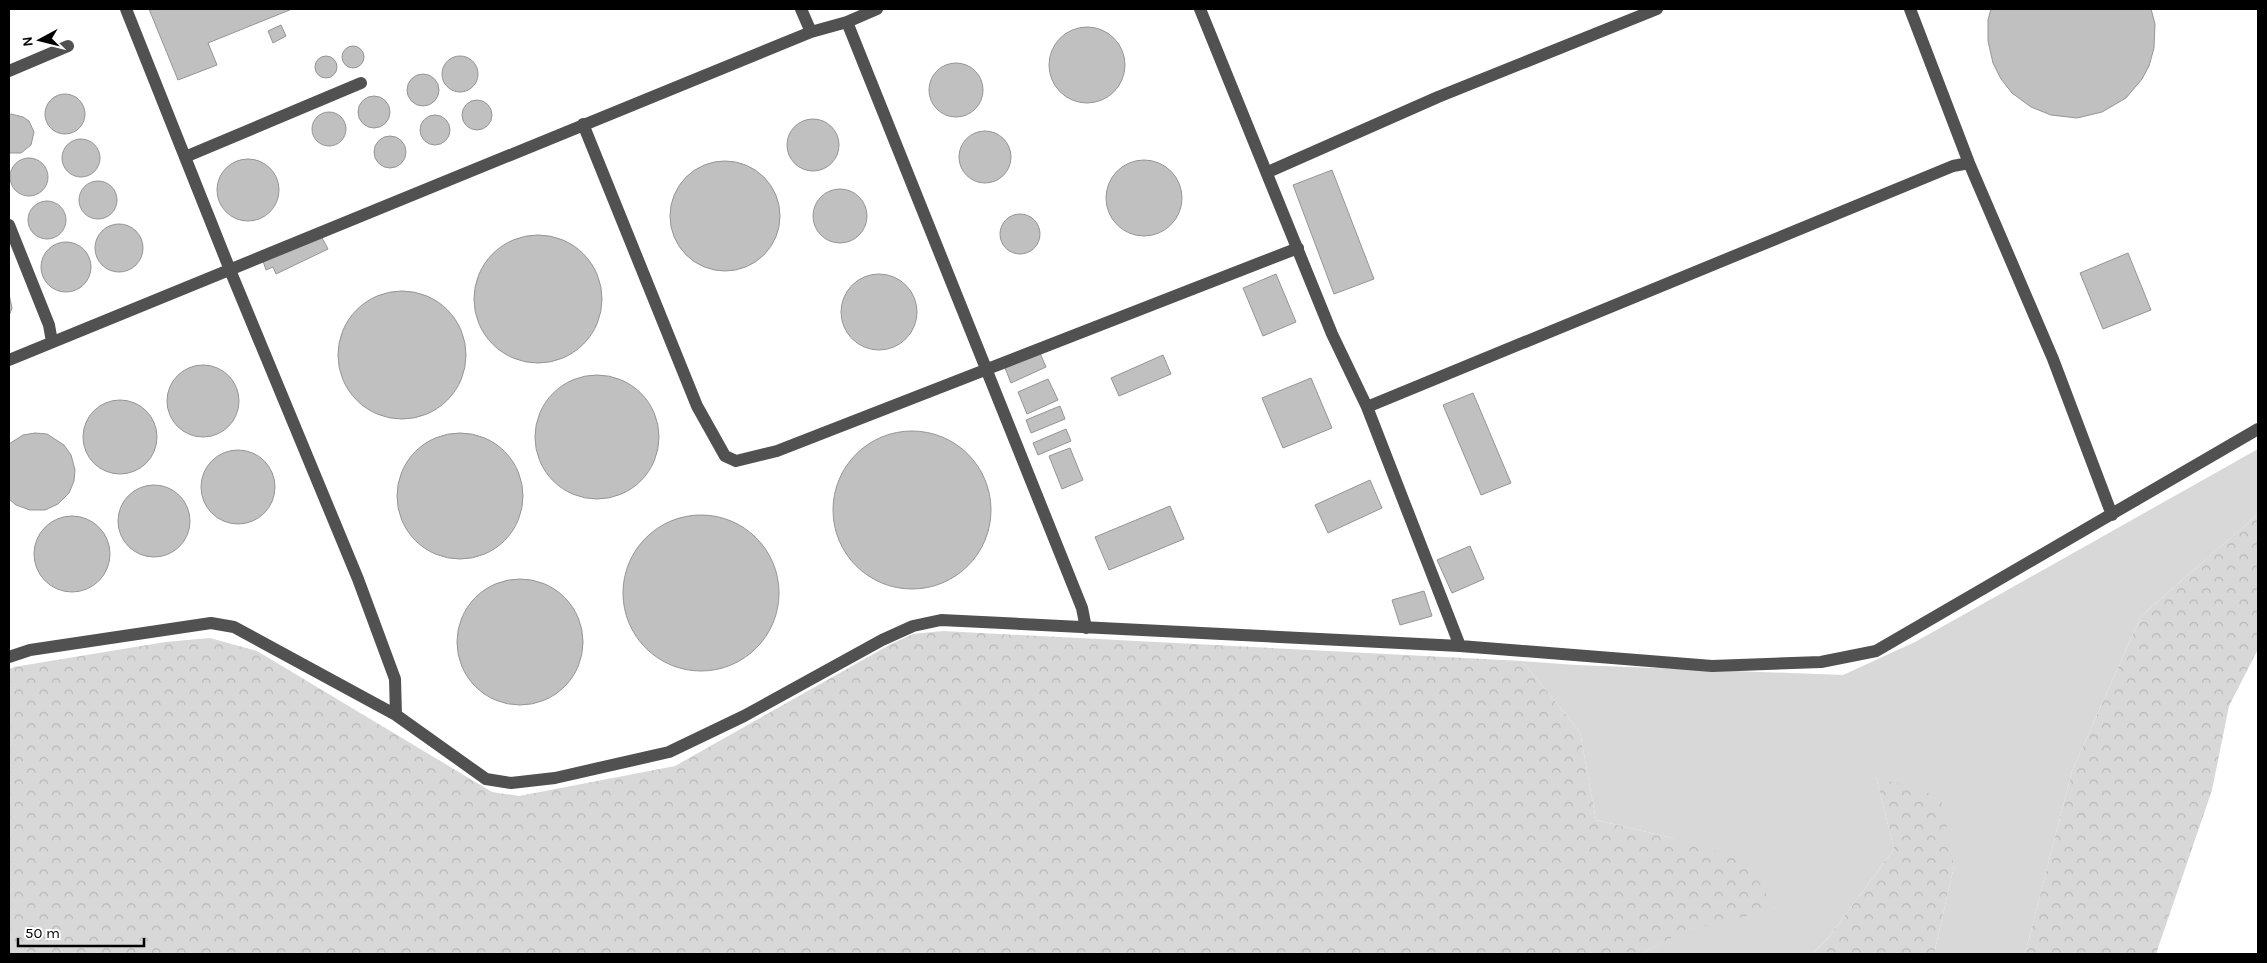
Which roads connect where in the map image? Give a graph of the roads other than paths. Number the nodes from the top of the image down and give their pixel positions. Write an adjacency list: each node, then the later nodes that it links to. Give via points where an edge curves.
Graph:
1 (126, 9): 13 (street)
2 (801, 9): 8 (street)
3 (877, 9): 7 (street)
4 (1200, 9): 15 (street)
5 (1657, 9): 15 (street, via 1438,97)
6 (1910, 9): 14 (street)
7 (847, 22): 8 (street); 21 (street)
8 (811, 32): 12 (street)
9 (68, 46): 10 (street)
10 (9, 71)
11 (361, 83): 13 (street)
12 (583, 124): 18 (street); 21 (street, via 697,406 725,456 736,461 777,451)
13 (185, 157): 18 (street)
14 (1969, 163): 22 (street, via 1953,166); 24 (street, via 2053,359)
15 (1268, 172): 17 (street)
16 (9, 225): 19 (street, via 49,325)
17 (1298, 248): 21 (street); 22 (street, via 1332,334)
18 (230, 270): 19 (street); 28 (street, via 358,579 395,679)
19 (52, 342): 20 (street)
20 (9, 360)
21 (988, 368): 25 (street, via 1082,608)
22 (1367, 408): 26 (street)
23 (2258, 429): 24 (street)
24 (2112, 515): 26 (street, via 1876,651 1821,662 1712,666)
25 (1086, 628): 26 (street); 28 (street, via 940,620 912,626 744,716 669,752 555,778 511,784 486,779)
26 (1460, 646)
27 (9, 657): 28 (street, via 30,650 211,623 234,627)
28 (396, 715)

